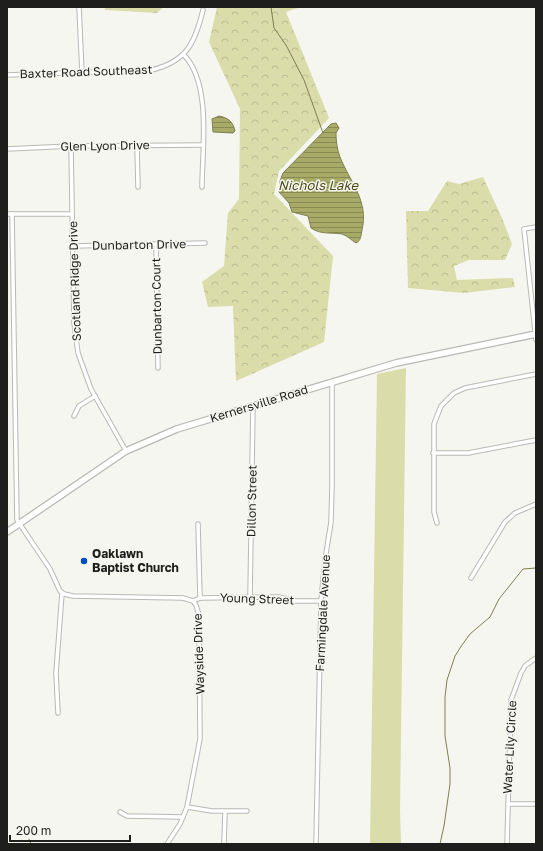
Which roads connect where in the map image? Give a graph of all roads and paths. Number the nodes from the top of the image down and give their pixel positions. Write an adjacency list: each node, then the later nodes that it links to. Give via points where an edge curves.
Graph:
1 (79, 7): 4 (street)
2 (203, 10): 3 (street, Baxter Road Southeast, via 198,32)
3 (184, 55): 4 (street, Baxter Road Southeast, via 165,67 152,70); 6 (street, via 197,77 201,93)
4 (82, 73): 5 (street, Baxter Road Southeast)
5 (7, 75)
6 (202, 145): 8 (street, Glen Lyon Drive); 11 (street)
7 (71, 146): 8 (street, Glen Lyon Drive); 9 (street, Glen Lyon Drive); 14 (street, Scotland Ridge Drive)
8 (136, 146): 10 (street)
9 (7, 149)
10 (138, 187)
11 (202, 187)
12 (7, 214): 13 (street)
13 (12, 214): 14 (street); 31 (street, via 14,401)
14 (72, 214): 18 (street, Scotland Ridge Drive)
15 (536, 227): 19 (street, via 524,230)
16 (205, 243): 17 (street, Dunbarton Drive)
17 (156, 244): 18 (street, Dunbarton Drive); 20 (street, Dunbarton Court)
18 (73, 246): 23 (street, Scotland Ridge Drive, via 76,343 83,372)
19 (536, 336): 22 (main road, Kernersville Road, via 396,363)
20 (158, 368)
21 (536, 374): 28 (street, via 465,388 448,397 435,417)
22 (332, 382): 24 (main road, Kernersville Road); 39 (street, Farmingdale Avenue, via 332,510)
23 (95, 396): 25 (street, via 79,406); 27 (street, Scotland Ridge Drive)
24 (253, 405): 27 (main road, Kernersville Road, via 177,429); 37 (street, Dillon Street)
25 (74, 416)
26 (536, 440): 28 (street, via 468,453)
27 (126, 451): 31 (main road, Kernersville Road)
28 (434, 453): 30 (street, via 434,512)
29 (536, 504): 34 (street, via 515,513 505,522)
30 (437, 523)
31 (19, 524): 33 (main road, Kernersville Road); 35 (street, via 50,569)
32 (198, 524): 36 (street)
33 (7, 532)
34 (471, 578)
35 (62, 593): 38 (street, Wayside Drive, via 73,596 178,597); 41 (street, via 56,673)
36 (200, 598): 37 (street, Young Street); 38 (street, Young Street)
37 (250, 598): 39 (street, Young Street)
38 (193, 601): 44 (street, Wayside Drive, via 200,620 201,726 197,762)
39 (321, 602): 51 (street, Farmingdale Avenue)
40 (536, 658): 42 (street, Water Lily Circle, via 525,666 511,700)
41 (58, 713)
42 (508, 804): 43 (street); 52 (street, Water Lily Circle)
43 (536, 804)
44 (187, 807): 46 (street); 48 (street, Wayside Drive)
45 (120, 812): 48 (street, via 126,816)
46 (225, 812): 47 (street); 50 (street)
47 (247, 812)
48 (182, 817): 49 (street, Wayside Drive)
49 (167, 844)
50 (224, 844)
51 (316, 844)
52 (507, 844)

